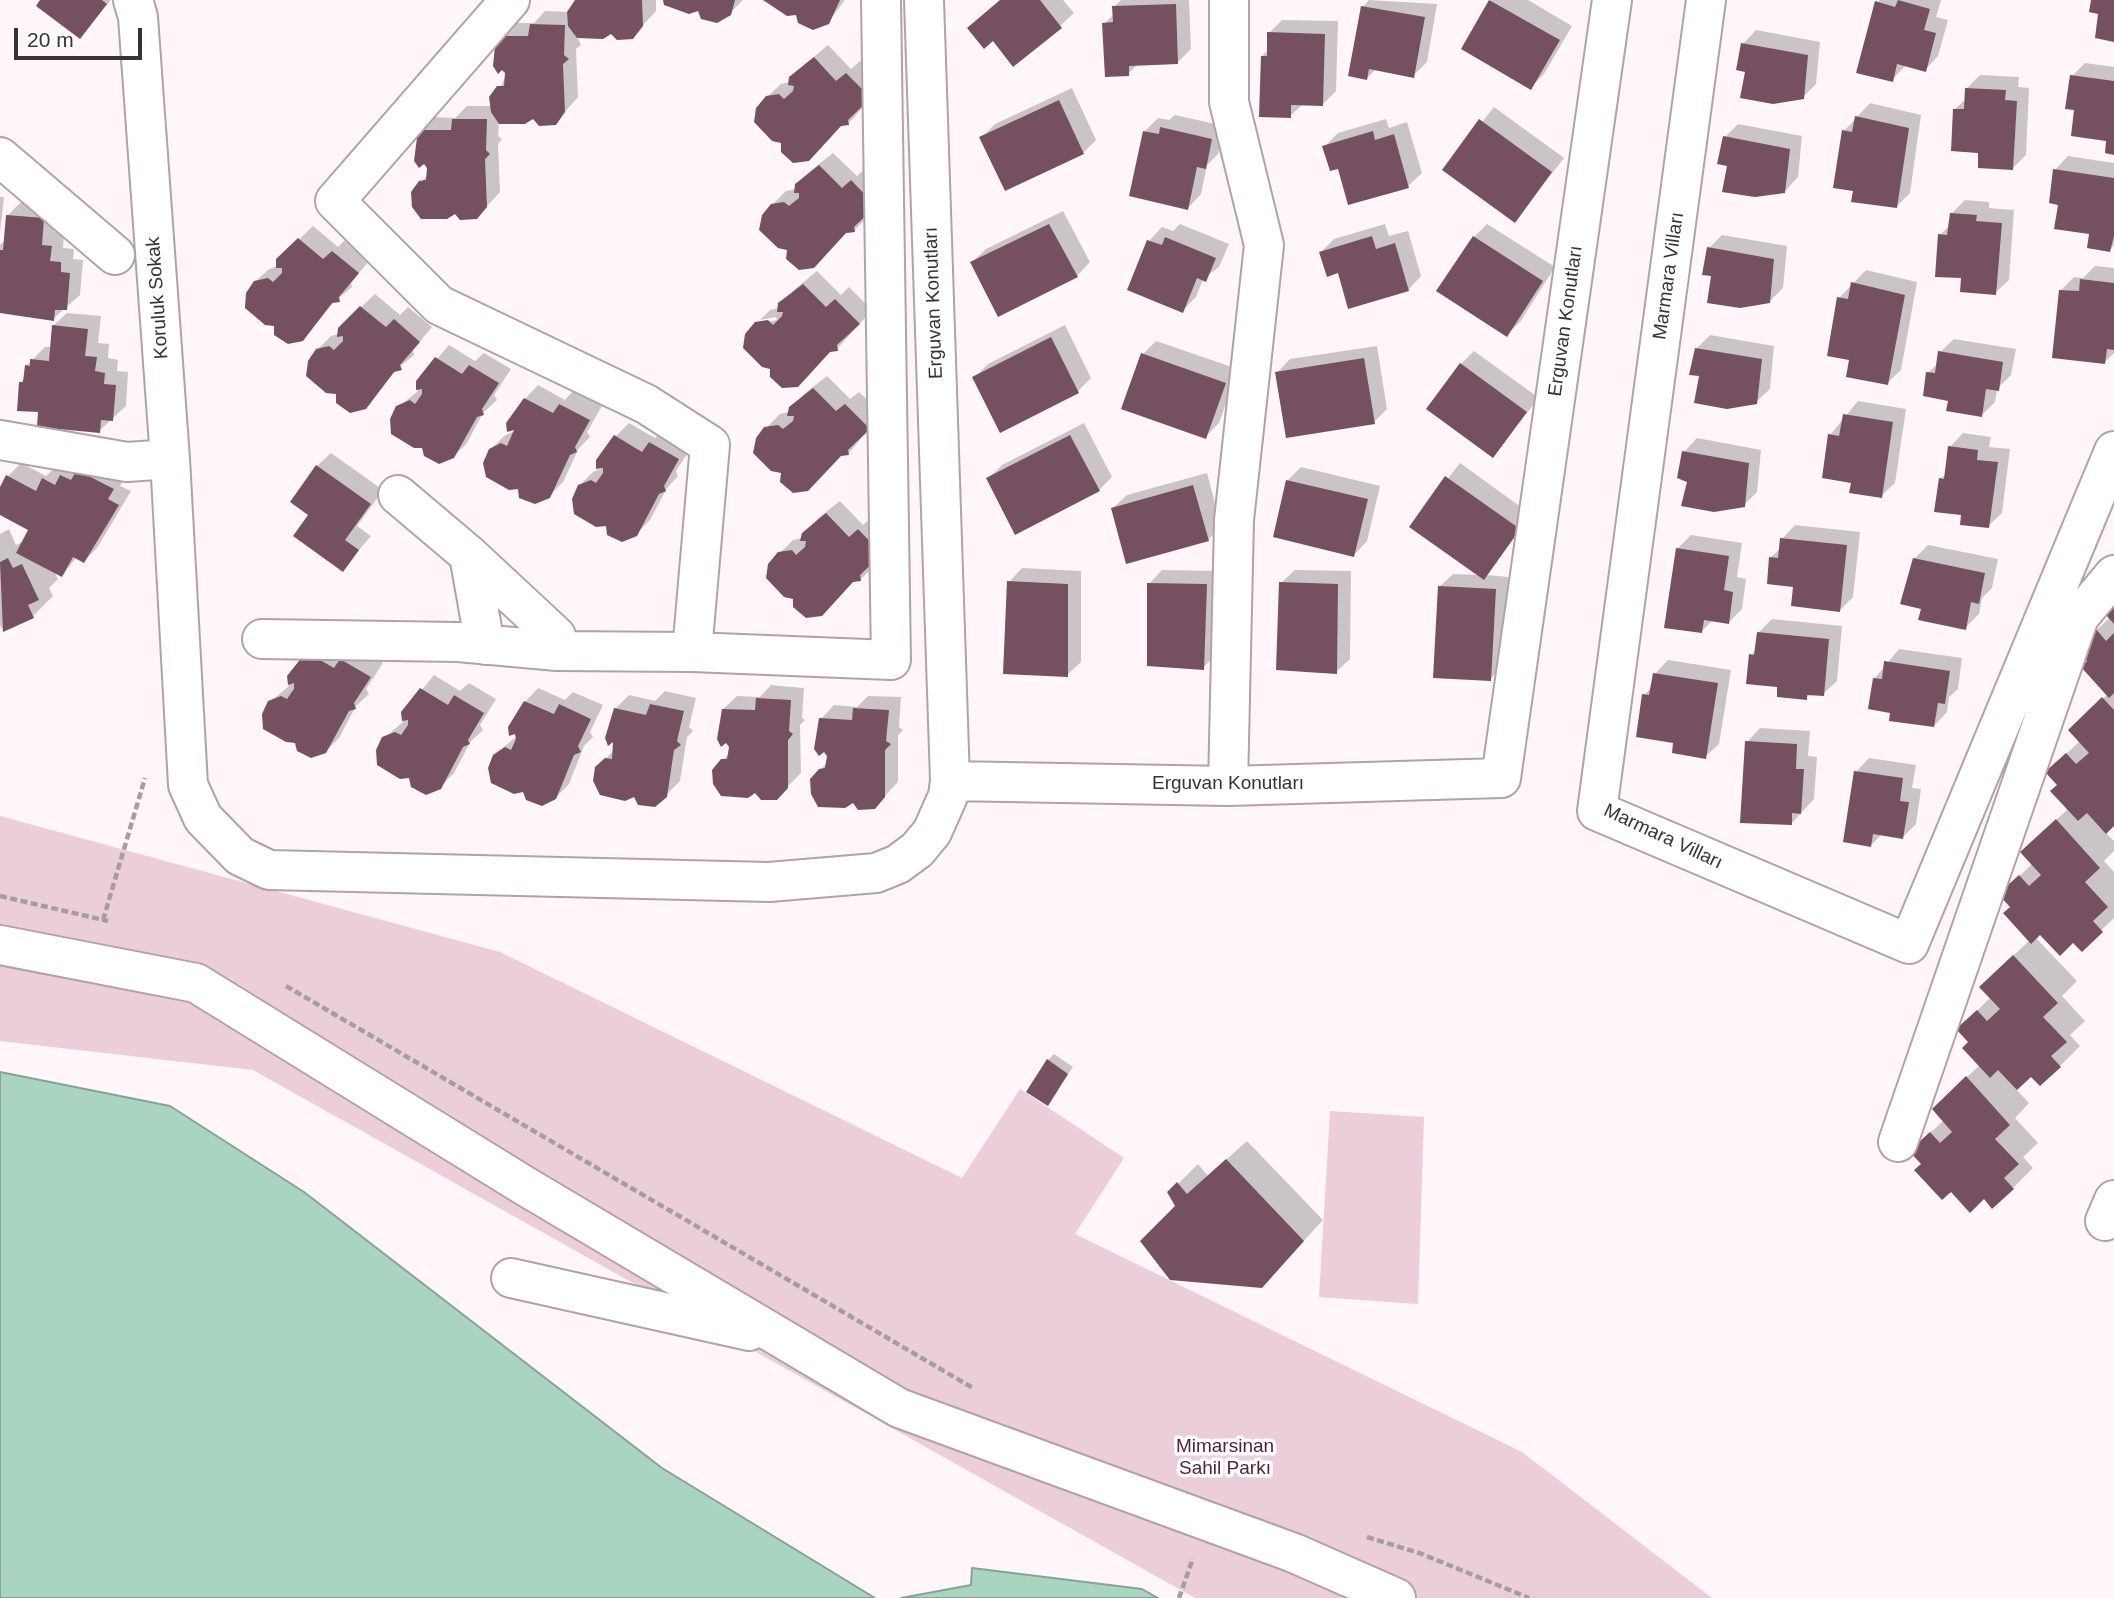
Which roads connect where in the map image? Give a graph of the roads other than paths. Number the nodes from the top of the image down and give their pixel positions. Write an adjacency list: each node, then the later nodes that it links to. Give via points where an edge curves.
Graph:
1 (133, 0): 12 (street, Koruluk Sokak, via 138,17)
2 (510, 0): 19 (street, via 335,201 439,304 646,404 710,445)
3 (881, 0): 19 (street, via 891,660)
4 (924, 0): 20 (street, Erguvan Konutları)
5 (1229, 0): 21 (street, via 1229,102 1264,245 1234,520)
6 (1612, 0): 21 (street, Erguvan Konutları, via 1501,778)
7 (1706, 0): 11 (street, Marmara Vilları, via 1597,811 1909,944)
8 (0, 157): 9 (street)
9 (116, 255)
10 (0, 440): 12 (street, via 127,462)
11 (2114, 451)
12 (170, 459): 20 (street, Koruluk Sokak, via 188,785 203,818 240,856 269,870 769,881 876,873 917,850 932,832)
13 (398, 495): 14 (street)
14 (469, 555): 17 (street); 18 (street, via 556,636)
15 (2114, 575): 23 (street, via 2079,617)
16 (262, 639): 17 (street)
17 (485, 645): 18 (street)
18 (557, 651): 19 (street)
19 (692, 652)
20 (950, 781): 21 (street, Erguvan Konutları)
21 (1228, 786)
22 (0, 945): 25 (street, via 196,983)
23 (1898, 1142)
24 (511, 1278): 25 (street)
25 (782, 1338): 26 (street, via 899,1408 1294,1553)
26 (1396, 1598)

